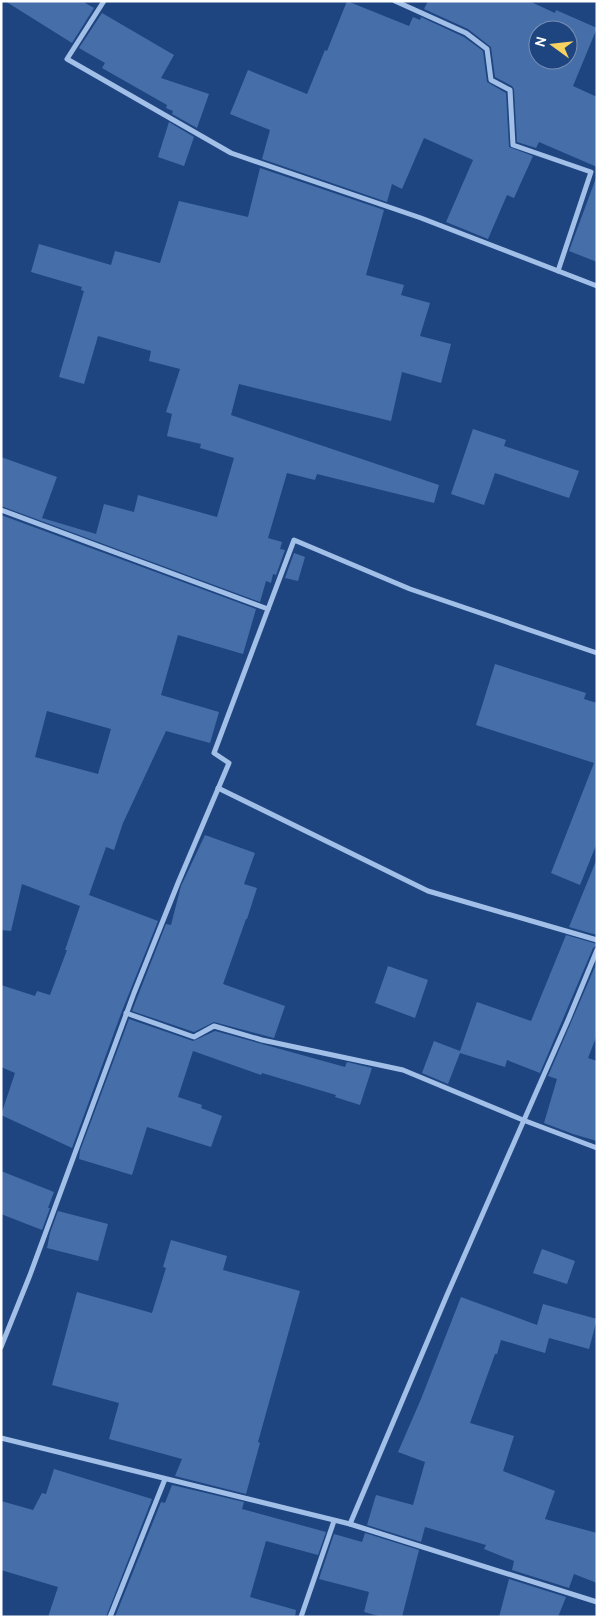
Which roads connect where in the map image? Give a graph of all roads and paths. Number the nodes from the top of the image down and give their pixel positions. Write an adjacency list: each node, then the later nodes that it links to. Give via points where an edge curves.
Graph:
1 (104, 1): 3 (street, via 67,59 231,153 421,218)
2 (396, 1): 3 (street, via 466,33 487,49 491,80 510,90 513,145 591,172)
3 (558, 271): 4 (street)
4 (597, 286)
5 (1, 510): 6 (street)
6 (268, 609): 7 (street, via 294,540 410,589); 8 (street, via 214,753 229,763)
7 (597, 653)
8 (218, 788): 9 (street, via 428,891); 11 (street)
9 (597, 940)
10 (597, 950): 12 (street)
11 (126, 1013): 12 (street, via 194,1036 214,1026 262,1040 403,1070); 14 (street)
12 (524, 1120): 13 (street); 18 (street, via 446,1294)
13 (597, 1148)
14 (1, 1347)
15 (1, 1438): 16 (street)
16 (164, 1479): 17 (street); 20 (street)
17 (334, 1521): 18 (street); 21 (street)
18 (350, 1524): 19 (street)
19 (597, 1602)
20 (110, 1617)
21 (302, 1617)

